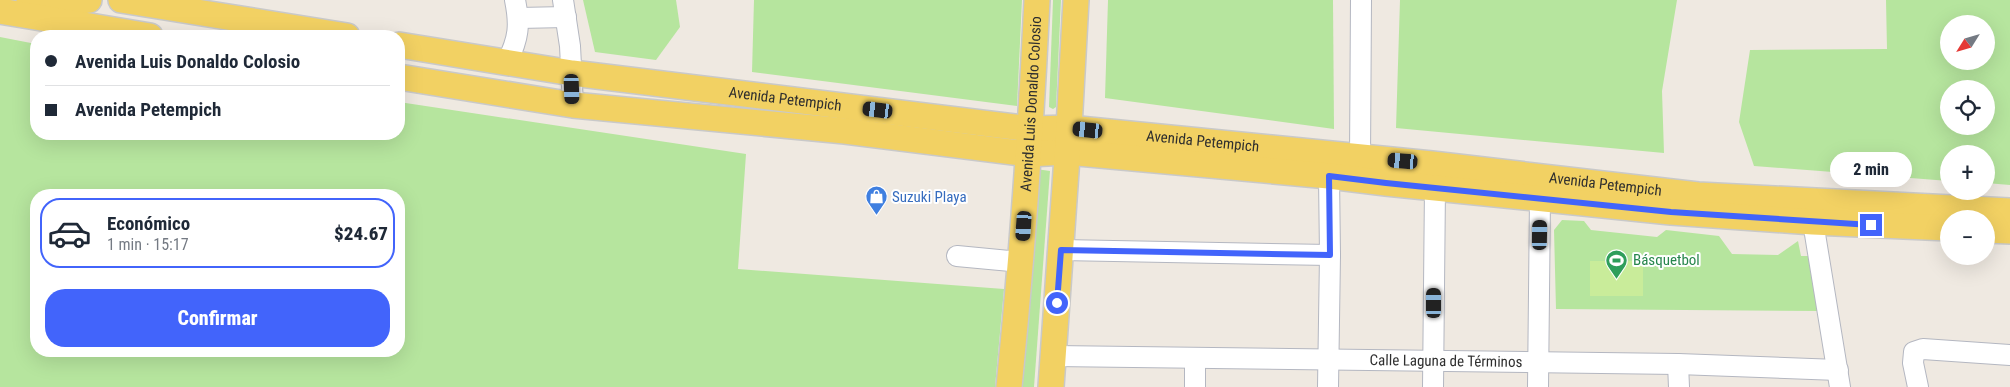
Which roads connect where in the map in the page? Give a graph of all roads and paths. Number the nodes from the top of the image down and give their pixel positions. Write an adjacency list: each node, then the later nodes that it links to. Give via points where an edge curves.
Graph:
1 (30, 0): 2 (main road, via 64,3)
2 (89, 0)
3 (121, 0): 11 (main road)
4 (1037, 0): 17 (main road, Avenida Luis Donaldo Colosio)
5 (1076, 0): 18 (main road)
6 (1361, 0): 20 (street)
7 (564, 8): 8 (street); 14 (street)
8 (517, 9): 13 (street, via 516,42)
9 (0, 11): 10 (main road)
10 (114, 30)
11 (309, 30)
12 (405, 45): 13 (main road, Avenida Petempich)
13 (507, 62): 14 (main road, Avenida Petempich)
14 (572, 73): 16 (street); 17 (main road, Avenida Petempich)
15 (405, 78): 16 (main road, Avenida Petempich)
16 (573, 105): 19 (main road, Avenida Petempich, via 845,131)
17 (1032, 129): 18 (main road, Avenida Petempich); 19 (main road, Avenida Luis Donaldo Colosio)
18 (1068, 140): 19 (main road, Avenida Petempich); 20 (main road, Avenida Petempich); 21 (main road, Avenida Petempich); 29 (main road)
19 (1028, 154): 32 (main road, Avenida Luis Donaldo Colosio)
20 (1360, 158): 24 (main road, Avenida Petempich, via 1698,195)
21 (1329, 176): 22 (main road, Avenida Petempich); 30 (street)
22 (1435, 187): 23 (main road, Avenida Petempich); 36 (street)
23 (1540, 198): 25 (main road, Avenida Petempich); 38 (street)
24 (2010, 211)
25 (1813, 222): 26 (main road, Avenida Petempich); 40 (street)
26 (1940, 228)
27 (1995, 231): 28 (main road)
28 (2010, 232)
29 (1061, 250): 30 (street); 33 (main road)
30 (1330, 255): 37 (street)
31 (957, 256): 32 (street)
32 (1021, 262): 41 (main road, Avenida Luis Donaldo Colosio)
33 (1054, 356): 35 (street, Calle Laguna de Términos); 42 (main road)
34 (2010, 358): 48 (street, via 1923,348 1914,352)
35 (1196, 359): 37 (street, Calle Laguna de Términos); 43 (street)
36 (1433, 360): 37 (street, Calle Laguna de Términos); 38 (street, Calle Laguna de Términos); 45 (street)
37 (1328, 361): 44 (street)
38 (1538, 362): 39 (street, Calle Laguna de Términos); 46 (street)
39 (1678, 364): 40 (street, Calle Laguna de Términos); 47 (street)
40 (1839, 378)
41 (1009, 387)
42 (1051, 387)
43 (1195, 387)
44 (1328, 387)
45 (1433, 387)
46 (1538, 387)
47 (1679, 387)
48 (1918, 387)

